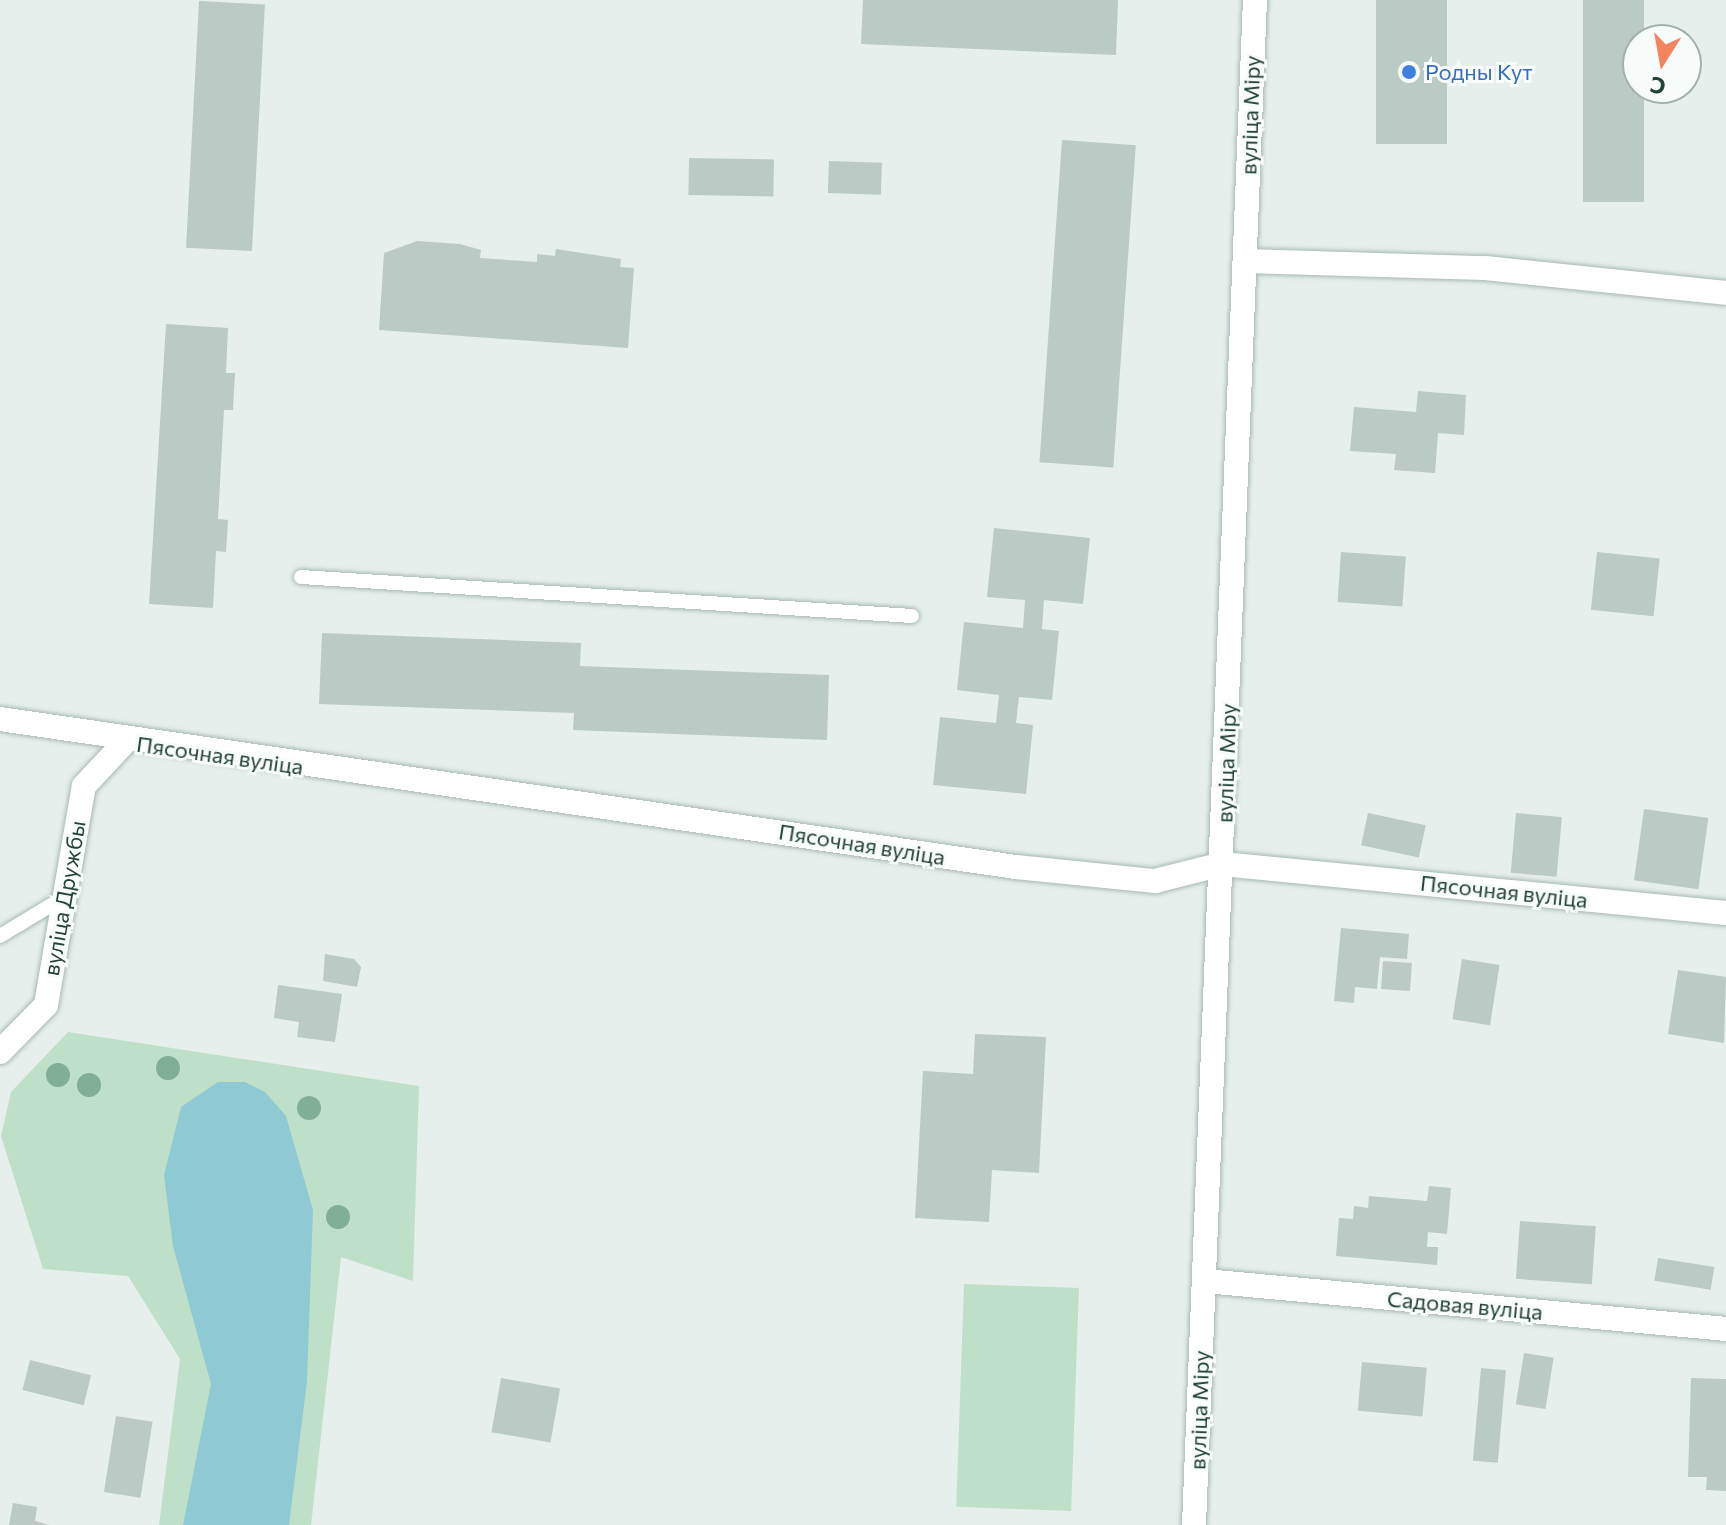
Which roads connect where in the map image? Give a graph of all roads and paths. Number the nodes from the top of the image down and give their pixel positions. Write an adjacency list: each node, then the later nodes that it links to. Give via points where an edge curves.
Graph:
1 (1255, 0): 2 (street, вуліца Міру)
2 (1245, 261): 3 (street, via 1485,268); 8 (street, вуліца Міру)
3 (1726, 293)
4 (301, 577): 5 (lane)
5 (912, 616)
6 (0, 719): 7 (street, Пясочная вуліца)
7 (126, 741): 8 (street, Пясочная вуліца, via 1016,867 1155,881); 9 (street, вуліца Дружбы, via 84,786)
8 (1222, 864): 10 (street, Пясочная вуліца); 13 (street, вуліца Міру)
9 (61, 899): 11 (lane); 12 (street, вуліца Дружбы, via 46,1005)
10 (1726, 913)
11 (0, 936)
12 (0, 1052)
13 (1205, 1281): 14 (street, Садовая вуліца); 15 (street, вуліца Міру)
14 (1726, 1329)
15 (1194, 1525)

